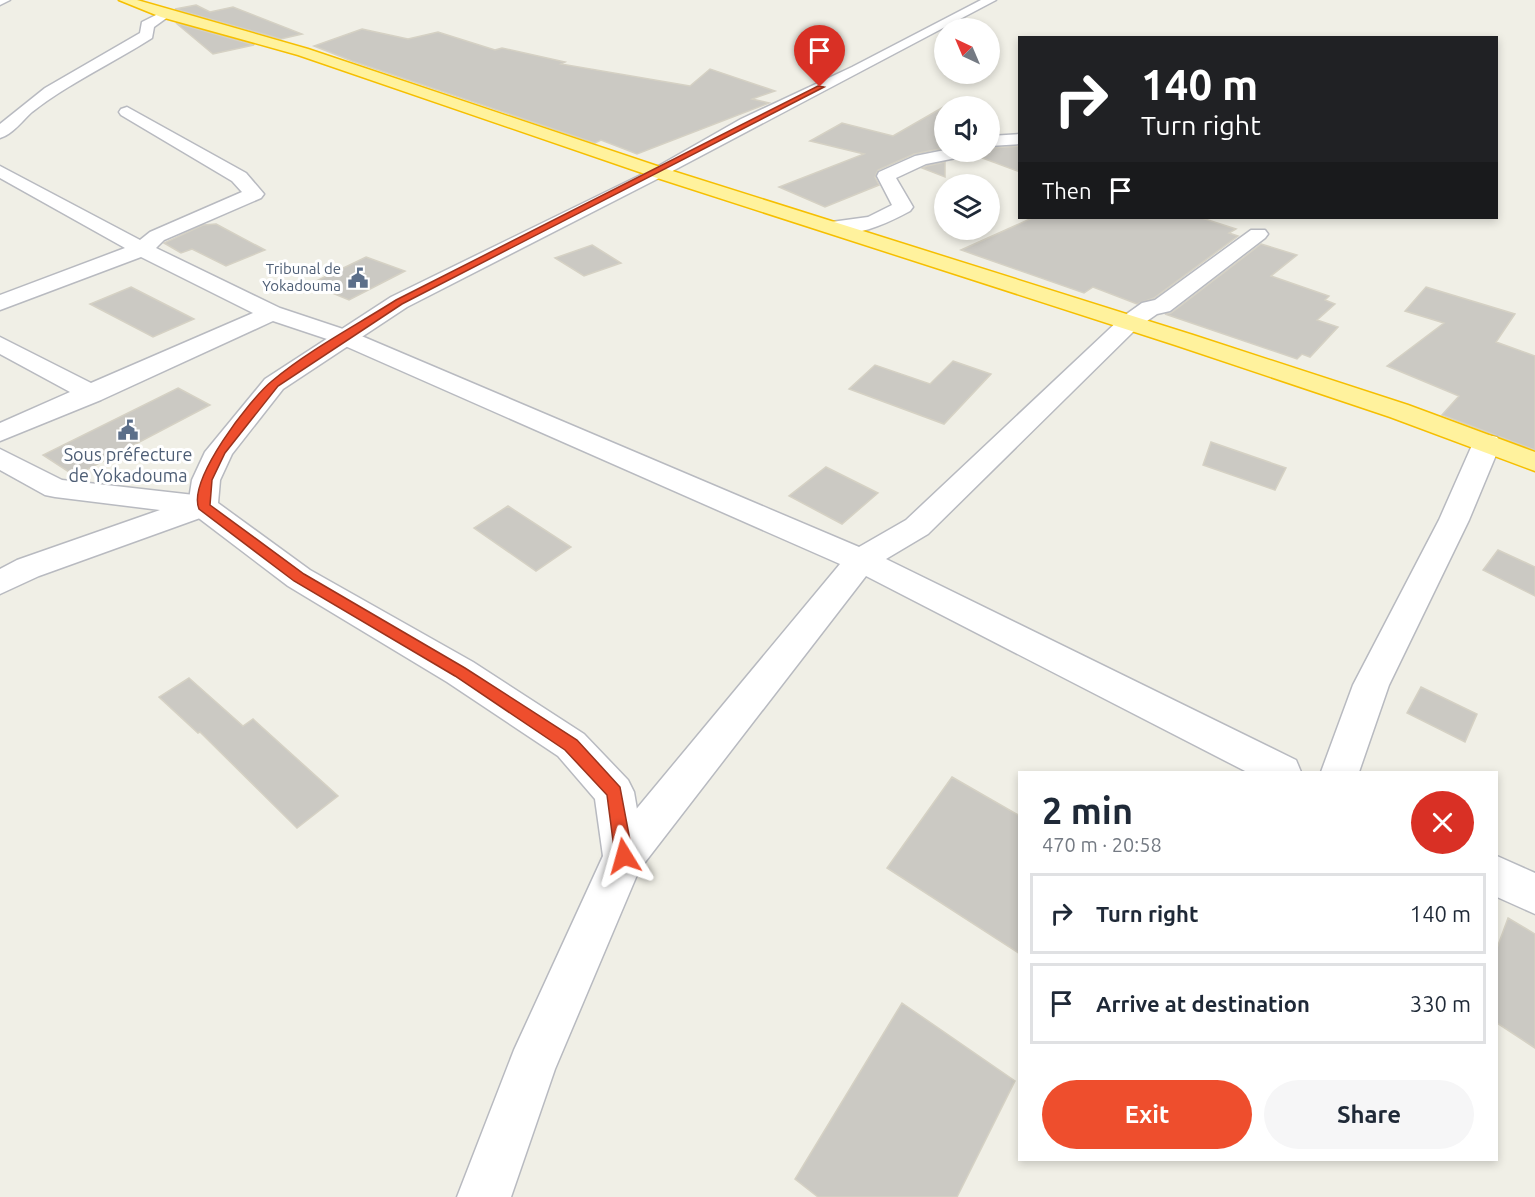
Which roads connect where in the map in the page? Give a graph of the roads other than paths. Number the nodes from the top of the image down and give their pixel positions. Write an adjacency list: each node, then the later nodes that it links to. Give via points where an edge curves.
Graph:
1 (125, 0): 3 (highway)
2 (990, 0): 12 (street)
3 (166, 14): 4 (highway); 5 (street, via 147,25)
4 (189, 20): 5 (street); 12 (highway, via 303,52)
5 (147, 35): 7 (street, via 10,121)
6 (127, 112): 15 (street, via 239,177 254,195 157,236)
7 (0, 133)
8 (1018, 139): 9 (street)
9 (1000, 140)
10 (934, 157): 13 (street, via 886,176 903,207 872,223)
11 (0, 171): 15 (street)
12 (657, 172): 13 (highway); 19 (street, via 399,302)
13 (831, 227): 18 (highway)
14 (1258, 234): 18 (street, via 1162,306 1150,308)
15 (142, 249): 16 (street); 17 (street)
16 (0, 303)
17 (272, 313): 19 (street); 21 (street)
18 (1129, 323): 23 (highway); 27 (street, via 917,527)
19 (344, 336): 26 (street, via 274,384 246,417 219,452 206,480); 27 (street)
20 (0, 344): 21 (street)
21 (92, 394): 22 (street)
22 (0, 433)
23 (1487, 443): 25 (highway); 30 (street, via 1454,520 1371,686)
24 (0, 458): 26 (street, via 55,488)
25 (1535, 462)
26 (203, 506): 28 (street, via 27,568); 31 (street, via 299,578 460,672 571,745 614,792)
27 (861, 561): 29 (street); 31 (street)
28 (0, 583)
29 (1280, 771)
30 (1340, 771)
31 (624, 856): 34 (street, via 531,1067)
32 (1498, 876): 33 (street)
33 (1535, 894)
34 (484, 1197)

